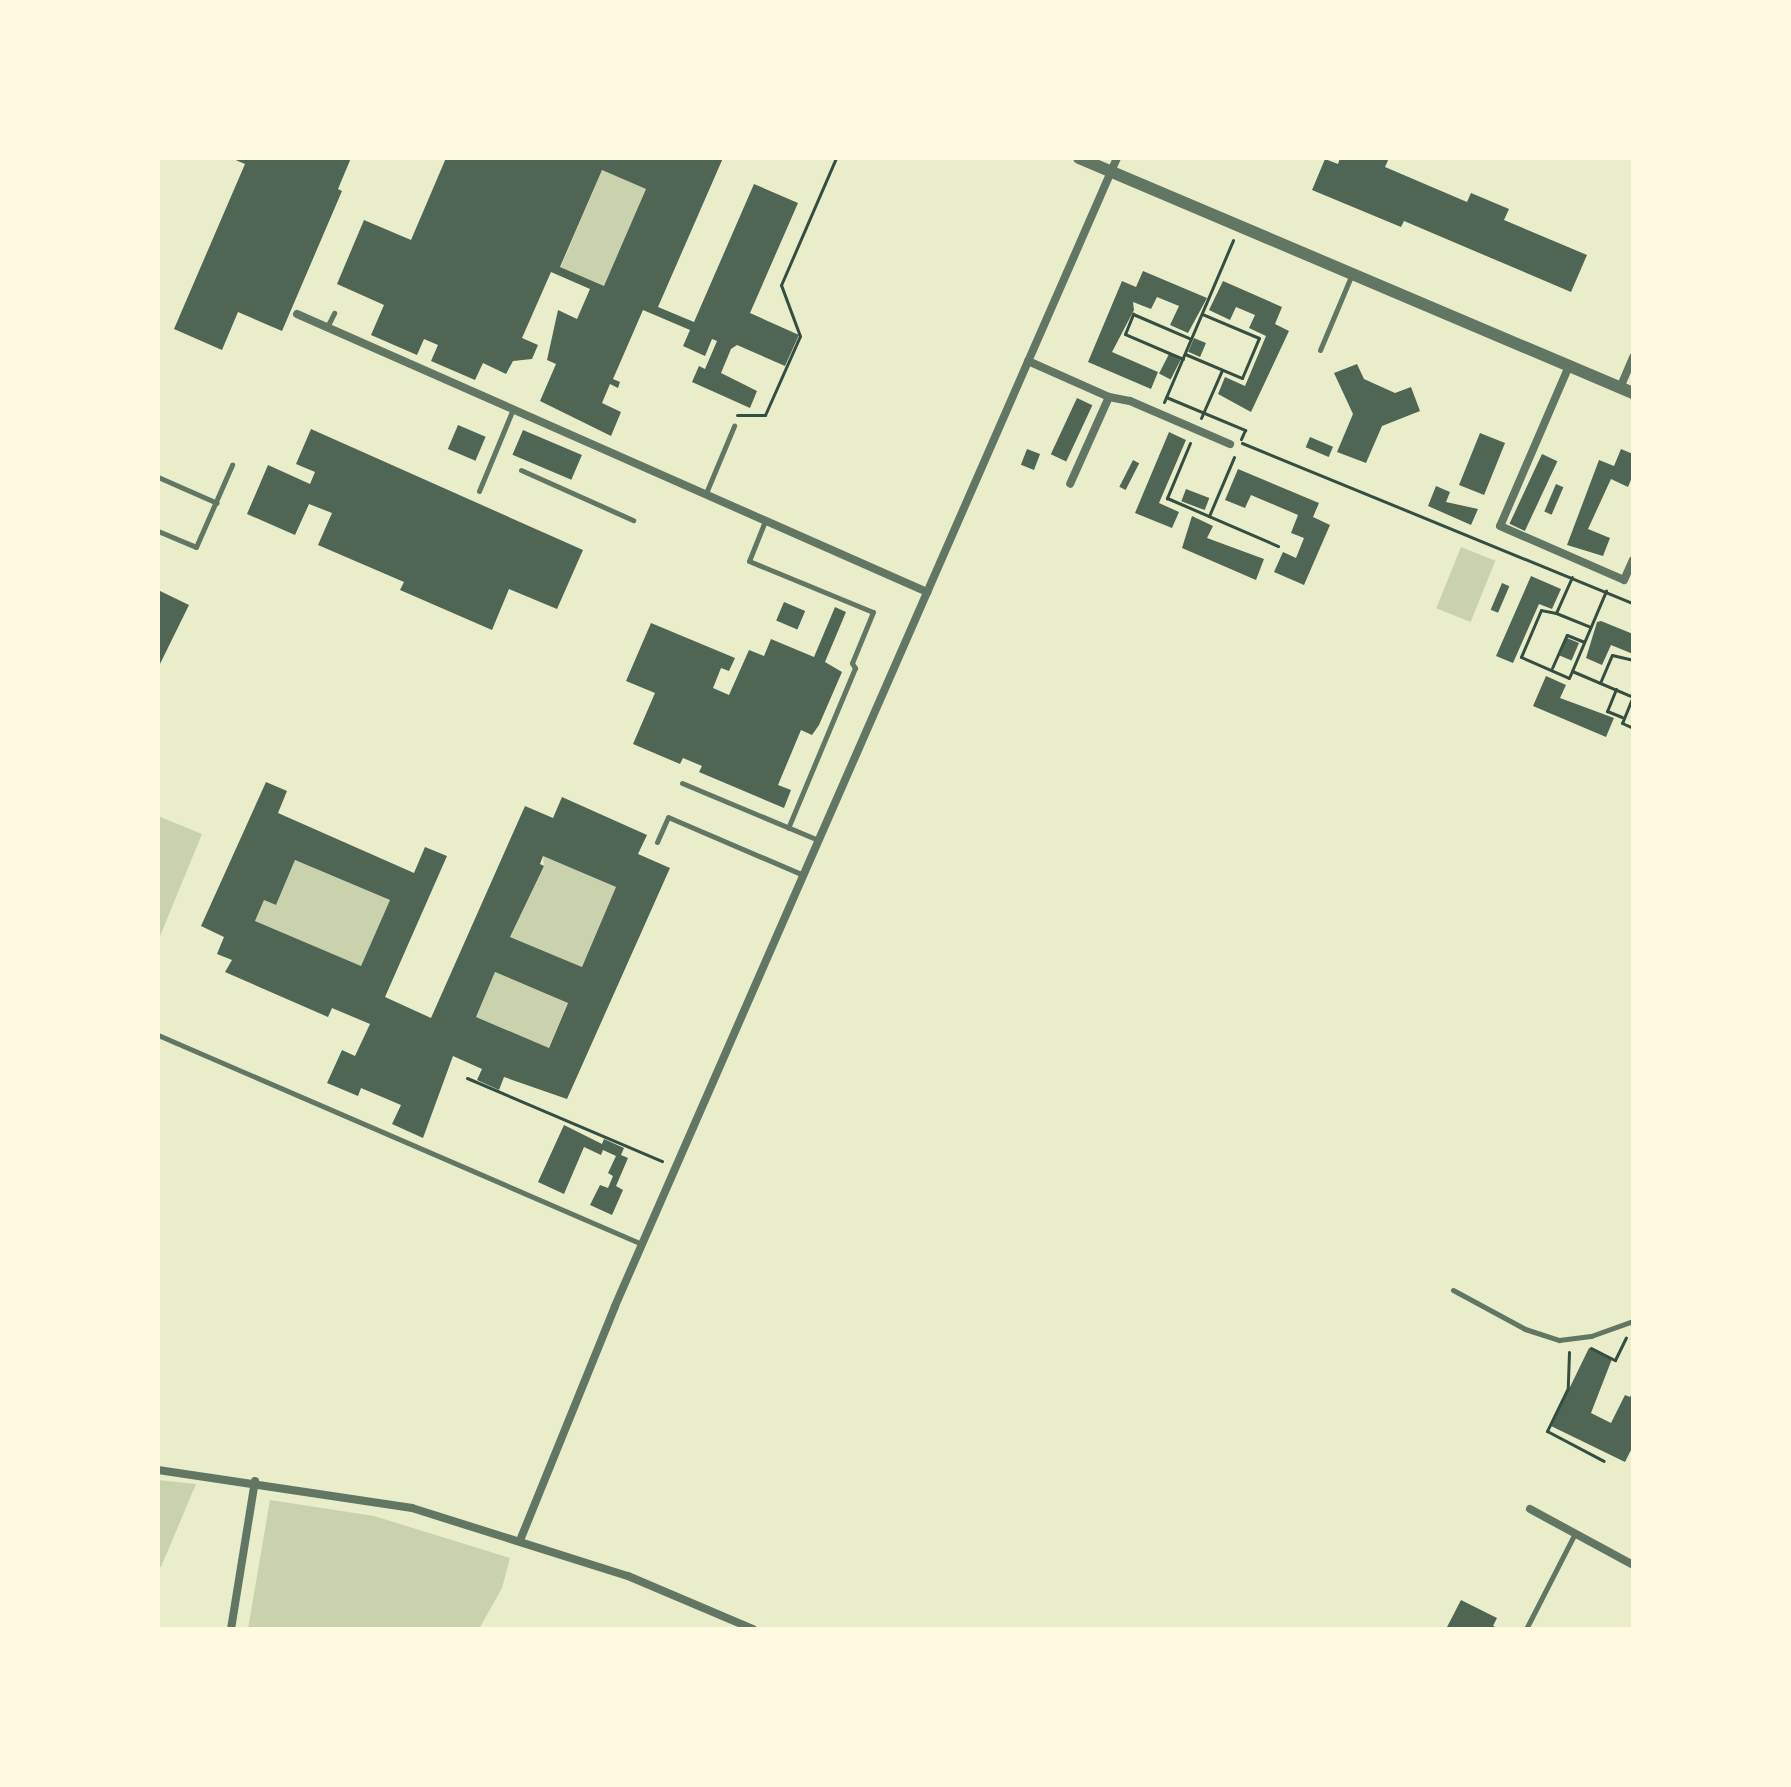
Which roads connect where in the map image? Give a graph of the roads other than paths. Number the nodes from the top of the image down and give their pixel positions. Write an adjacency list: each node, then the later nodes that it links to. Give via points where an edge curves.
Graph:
1 (1079, 158): 3 (street)
2 (1117, 158): 3 (street)
3 (1111, 172): 4 (street); 10 (street)
4 (1352, 274): 8 (lane); 11 (street)
5 (334, 313): 7 (lane)
6 (297, 314): 7 (street)
7 (327, 327): 15 (street)
8 (1320, 350)
9 (1633, 357): 12 (street)
10 (1028, 361): 14 (street); 29 (street)
11 (1569, 366): 12 (street); 28 (street, via 1500,526 1624,580)
12 (1620, 388): 13 (street)
13 (1633, 393)
14 (1109, 397): 17 (street); 21 (street)
15 (513, 409): 22 (lane); 23 (street)
16 (734, 426): 23 (lane)
17 (1230, 444)
18 (232, 465): 24 (lane)
19 (521, 470): 25 (lane)
20 (158, 477): 24 (lane)
21 (1070, 484)
22 (479, 491)
23 (705, 494): 26 (street)
24 (217, 503): 27 (lane, via 196,547)
25 (633, 520)
26 (765, 521): 29 (street); 31 (lane, via 749,561 873,612)
27 (158, 531)
28 (1633, 560)
29 (927, 592): 32 (street)
30 (682, 783): 31 (lane)
31 (788, 828): 32 (lane)
32 (818, 840): 34 (street)
33 (657, 842): 34 (lane, via 668,817)
34 (803, 875): 36 (street)
35 (158, 1035): 36 (lane)
36 (642, 1244): 43 (street)
37 (1453, 1290): 38 (lane, via 1525,1329 1573,1340)
38 (1633, 1321)
39 (158, 1470): 40 (street)
40 (255, 1481): 43 (street, via 412,1508); 45 (street)
41 (1530, 1509): 42 (street)
42 (1574, 1535): 44 (street); 47 (lane)
43 (521, 1538): 46 (street)
44 (1633, 1565)
45 (231, 1629)
46 (753, 1629)
47 (1526, 1629)

